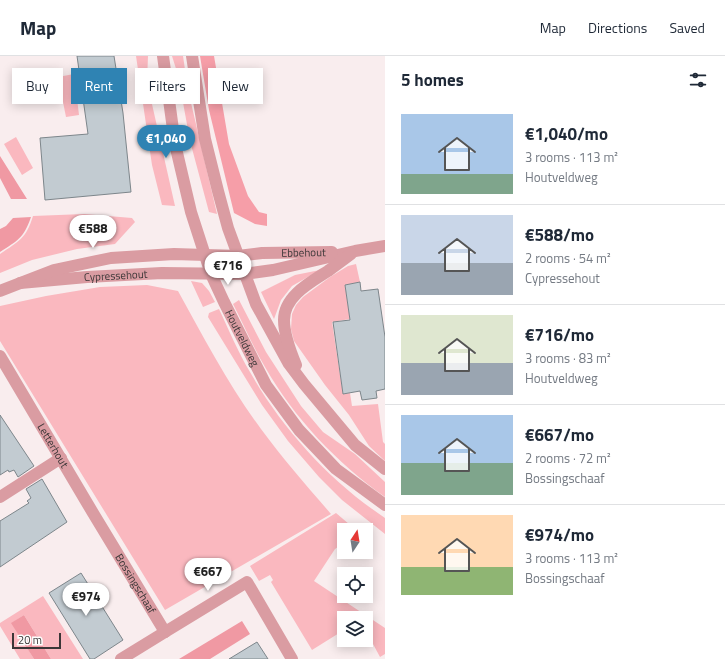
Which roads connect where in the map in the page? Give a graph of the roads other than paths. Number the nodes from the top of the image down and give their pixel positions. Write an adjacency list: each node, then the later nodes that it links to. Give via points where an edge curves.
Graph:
1 (164, 56): 5 (street, Houtveldweg, via 175,144)
2 (192, 56): 6 (street, via 206,139 228,228)
3 (385, 246): 4 (street, Ebbehout)
4 (355, 251): 6 (street, Ebbehout); 8 (street, Ebbehout); 12 (street, via 309,282 286,308 286,332)
5 (204, 254): 6 (street, Ebbehout); 7 (street, Houtveldweg); 9 (street, Cypressehout, via 102,260 54,270)
6 (238, 256): 8 (street)
7 (211, 274): 8 (street, Ebbehout); 9 (street, Cypressehout, via 162,273); 16 (street, Houtveldweg, via 266,385 299,430 336,469)
8 (244, 274): 12 (street, via 256,304 289,364)
9 (20, 283): 10 (street, Cypressehout)
10 (0, 291)
11 (0, 356): 13 (street, Letterhout)
12 (304, 384): 14 (street, via 355,445)
13 (61, 458): 15 (street); 17 (street, Letterhout)
14 (385, 470)
15 (0, 497)
16 (385, 505)
17 (106, 535): 18 (street, Bossingschaaf)
18 (165, 632): 19 (street); 20 (street, via 247,582)
19 (121, 659)
20 (292, 659)

